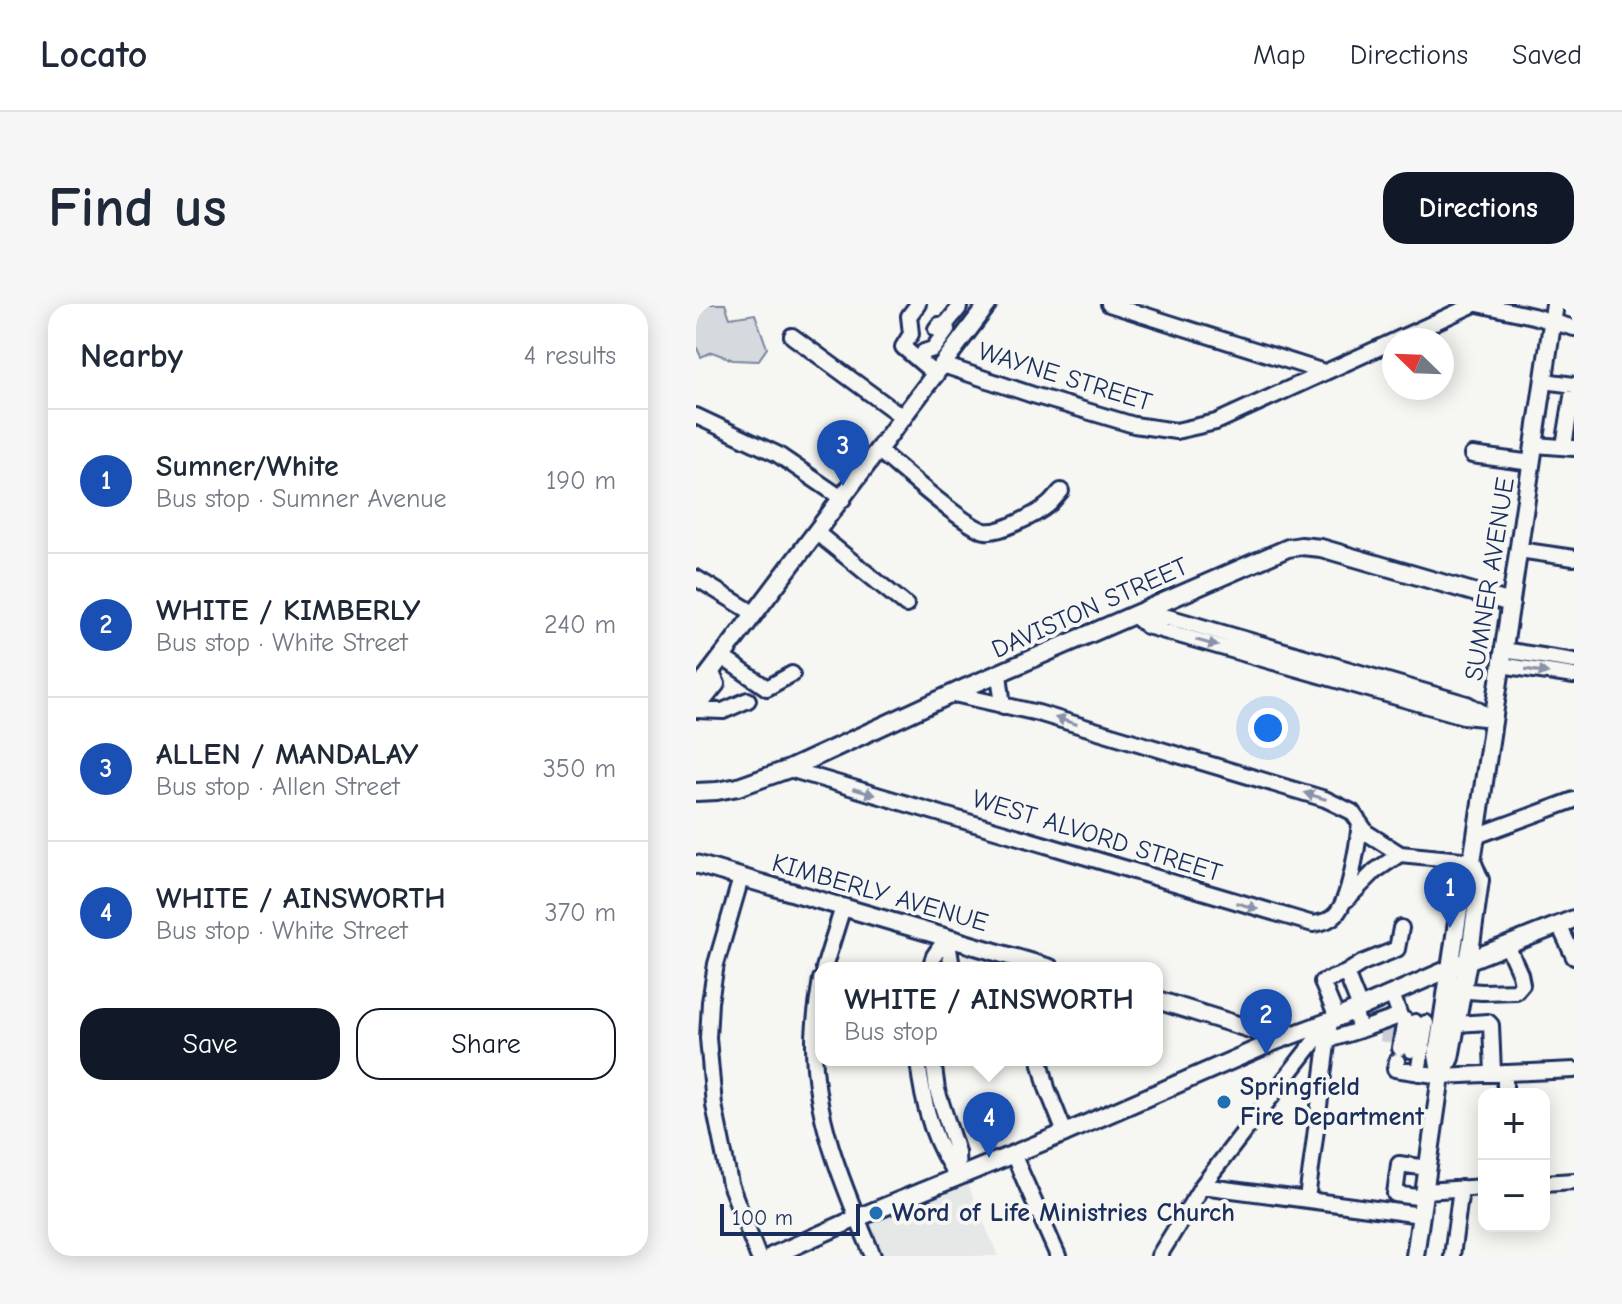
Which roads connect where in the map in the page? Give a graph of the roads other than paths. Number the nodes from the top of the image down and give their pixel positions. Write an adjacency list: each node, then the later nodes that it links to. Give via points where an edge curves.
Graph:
1 (918, 304): 12 (street, via 909,316 911,334 903,347)
2 (988, 304): 8 (main road)
3 (1109, 304): 15 (street)
4 (1476, 304): 6 (street); 9 (street, WAYNE STREET)
5 (957, 306): 8 (street); 12 (street)
6 (1517, 308): 7 (street)
7 (1554, 312): 10 (street); 16 (main road, SUMNER AVENUE)
8 (976, 321): 14 (main road)
9 (1422, 328)
10 (1574, 328)
11 (792, 336): 19 (street)
12 (930, 340): 14 (street)
13 (1382, 346): 15 (street, WAYNE STREET)
14 (940, 370): 15 (street, WAYNE STREET, via 1170,431 1216,422); 19 (main road)
15 (1324, 372)
16 (1544, 381): 17 (street); 20 (main road, SUMNER AVENUE)
17 (1574, 385): 21 (street)
18 (696, 416): 26 (street, via 777,454)
19 (904, 418): 22 (main road)
20 (1535, 445): 21 (street); 24 (main road, SUMNER AVENUE)
21 (1569, 447)
22 (879, 451): 25 (street, via 982,530 1029,517); 26 (main road)
23 (1472, 455): 24 (street)
24 (1532, 463): 28 (main road, SUMNER AVENUE)
25 (1061, 491)
26 (843, 499): 27 (main road)
27 (817, 533): 32 (street); 33 (main road)
28 (1519, 550): 29 (street); 31 (main road, SUMNER AVENUE)
29 (1574, 558)
30 (696, 578): 33 (street)
31 (1511, 603): 34 (main road, DAVISTON STREET, via 1301,546); 36 (main road, SUMNER AVENUE)
32 (906, 605)
33 (755, 614): 35 (main road)
34 (1135, 616): 40 (main road, DAVISTON STREET); 47 (street, via 1168,617 1467,704)
35 (722, 657): 38 (main road); 39 (street, via 767,688)
36 (1502, 658): 37 (street); 41 (street, one-way to 41); 47 (main road, SUMNER AVENUE)
37 (1574, 661)
38 (711, 671): 42 (main road); 46 (street, via 717,684)
39 (792, 674)
40 (999, 674): 43 (main road, DAVISTON STREET); 45 (street)
41 (1574, 676)
42 (696, 691)
43 (954, 694): 45 (street); 48 (main road, DAVISTON STREET)
44 (748, 700): 46 (street, via 723,711)
45 (1003, 706): 53 (street, one-way to 45, via 1352,812 1325,799)
46 (696, 710)
47 (1494, 719): 54 (main road, SUMNER AVENUE)
48 (827, 752): 49 (main road, DAVISTON STREET); 50 (street, via 823,767)
49 (789, 769): 50 (street, WEST ALVORD STREET); 51 (main road, DAVISTON STREET, via 738,787)
50 (828, 781): 59 (street, WEST ALVORD STREET, one-way to 59, via 1307,923 1332,918)
51 (696, 792)
52 (1574, 800): 54 (street)
53 (1360, 823): 55 (street); 59 (street)
54 (1476, 836): 56 (main road, SUMNER AVENUE)
55 (1400, 854): 56 (street); 59 (street, WEST ALVORD STREET)
56 (1472, 861): 66 (main road, SUMNER AVENUE, via 1480,880); 71 (main road, SUMNER AVENUE, via 1464,876)
57 (696, 864): 58 (main road, KIMBERLY AVENUE)
58 (741, 878): 60 (main road, KIMBERLY AVENUE); 77 (street)
59 (1344, 902)
60 (843, 907): 63 (main road, KIMBERLY AVENUE); 67 (street)
61 (1566, 922): 64 (main road); 65 (street)
62 (1401, 928): 72 (street, via 1397,949)
63 (947, 937): 68 (street); 69 (street); 70 (main road, KIMBERLY AVENUE)
64 (1507, 945): 66 (main road); 73 (street, via 1522,984 1516,991)
65 (1574, 957)
66 (1467, 961): 71 (main road); 73 (main road, SUMNER AVENUE)
67 (826, 962)
68 (932, 962)
69 (951, 962)
70 (1030, 962)
71 (1451, 969): 73 (main road, SUMNER AVENUE); 74 (main road)
72 (1346, 973): 76 (street); 78 (street, via 1322,982)
73 (1455, 990): 79 (main road, SUMNER AVENUE)
74 (1392, 994): 76 (main road); 79 (street)
75 (1163, 1002): 83 (main road)
76 (1357, 1009): 78 (main road); 80 (street)
77 (702, 1017): 108 (street, via 730,1184)
78 (1333, 1019): 82 (street); 83 (main road); 101 (street)
79 (1424, 1022): 80 (street); 84 (street); 84 (street); 91 (street, via 1488,1022); 92 (main road, SUMNER AVENUE)
80 (1362, 1030): 82 (street); 84 (street)
81 (815, 1034): 85 (street)
82 (1328, 1040): 105 (street)
83 (1276, 1041): 95 (main road)
84 (1402, 1053): 92 (street)
85 (815, 1057)
86 (816, 1066): 107 (street, via 831,1150)
87 (920, 1066): 94 (street)
88 (933, 1066): 94 (street)
89 (1042, 1066): 95 (street)
90 (1574, 1070): 91 (street)
91 (1499, 1073): 92 (street); 93 (street)
92 (1441, 1076): 97 (main road, SUMNER AVENUE)
93 (1503, 1088)
94 (931, 1098): 98 (street, via 929,1118)
95 (1065, 1133): 96 (main road)
96 (1013, 1154): 98 (main road); 111 (street)
97 (1428, 1168): 104 (main road, SUMNER AVENUE); 104 (street, via 1399,1164 1395,1194)
98 (958, 1177): 107 (main road)
99 (1574, 1181): 100 (street)
100 (1550, 1183)
101 (1202, 1186): 105 (street); 112 (street)
102 (1478, 1187): 103 (street)
103 (1461, 1188): 104 (street); 114 (street)
104 (1424, 1194): 106 (main road, SUMNER AVENUE)
105 (1307, 1199): 106 (street)
106 (1421, 1215): 113 (main road, SUMNER AVENUE)
107 (857, 1218): 109 (main road); 110 (street)
108 (758, 1256)
109 (772, 1256)
110 (873, 1256)
111 (1058, 1256)
112 (1159, 1256)
113 (1415, 1256)
114 (1452, 1256)

